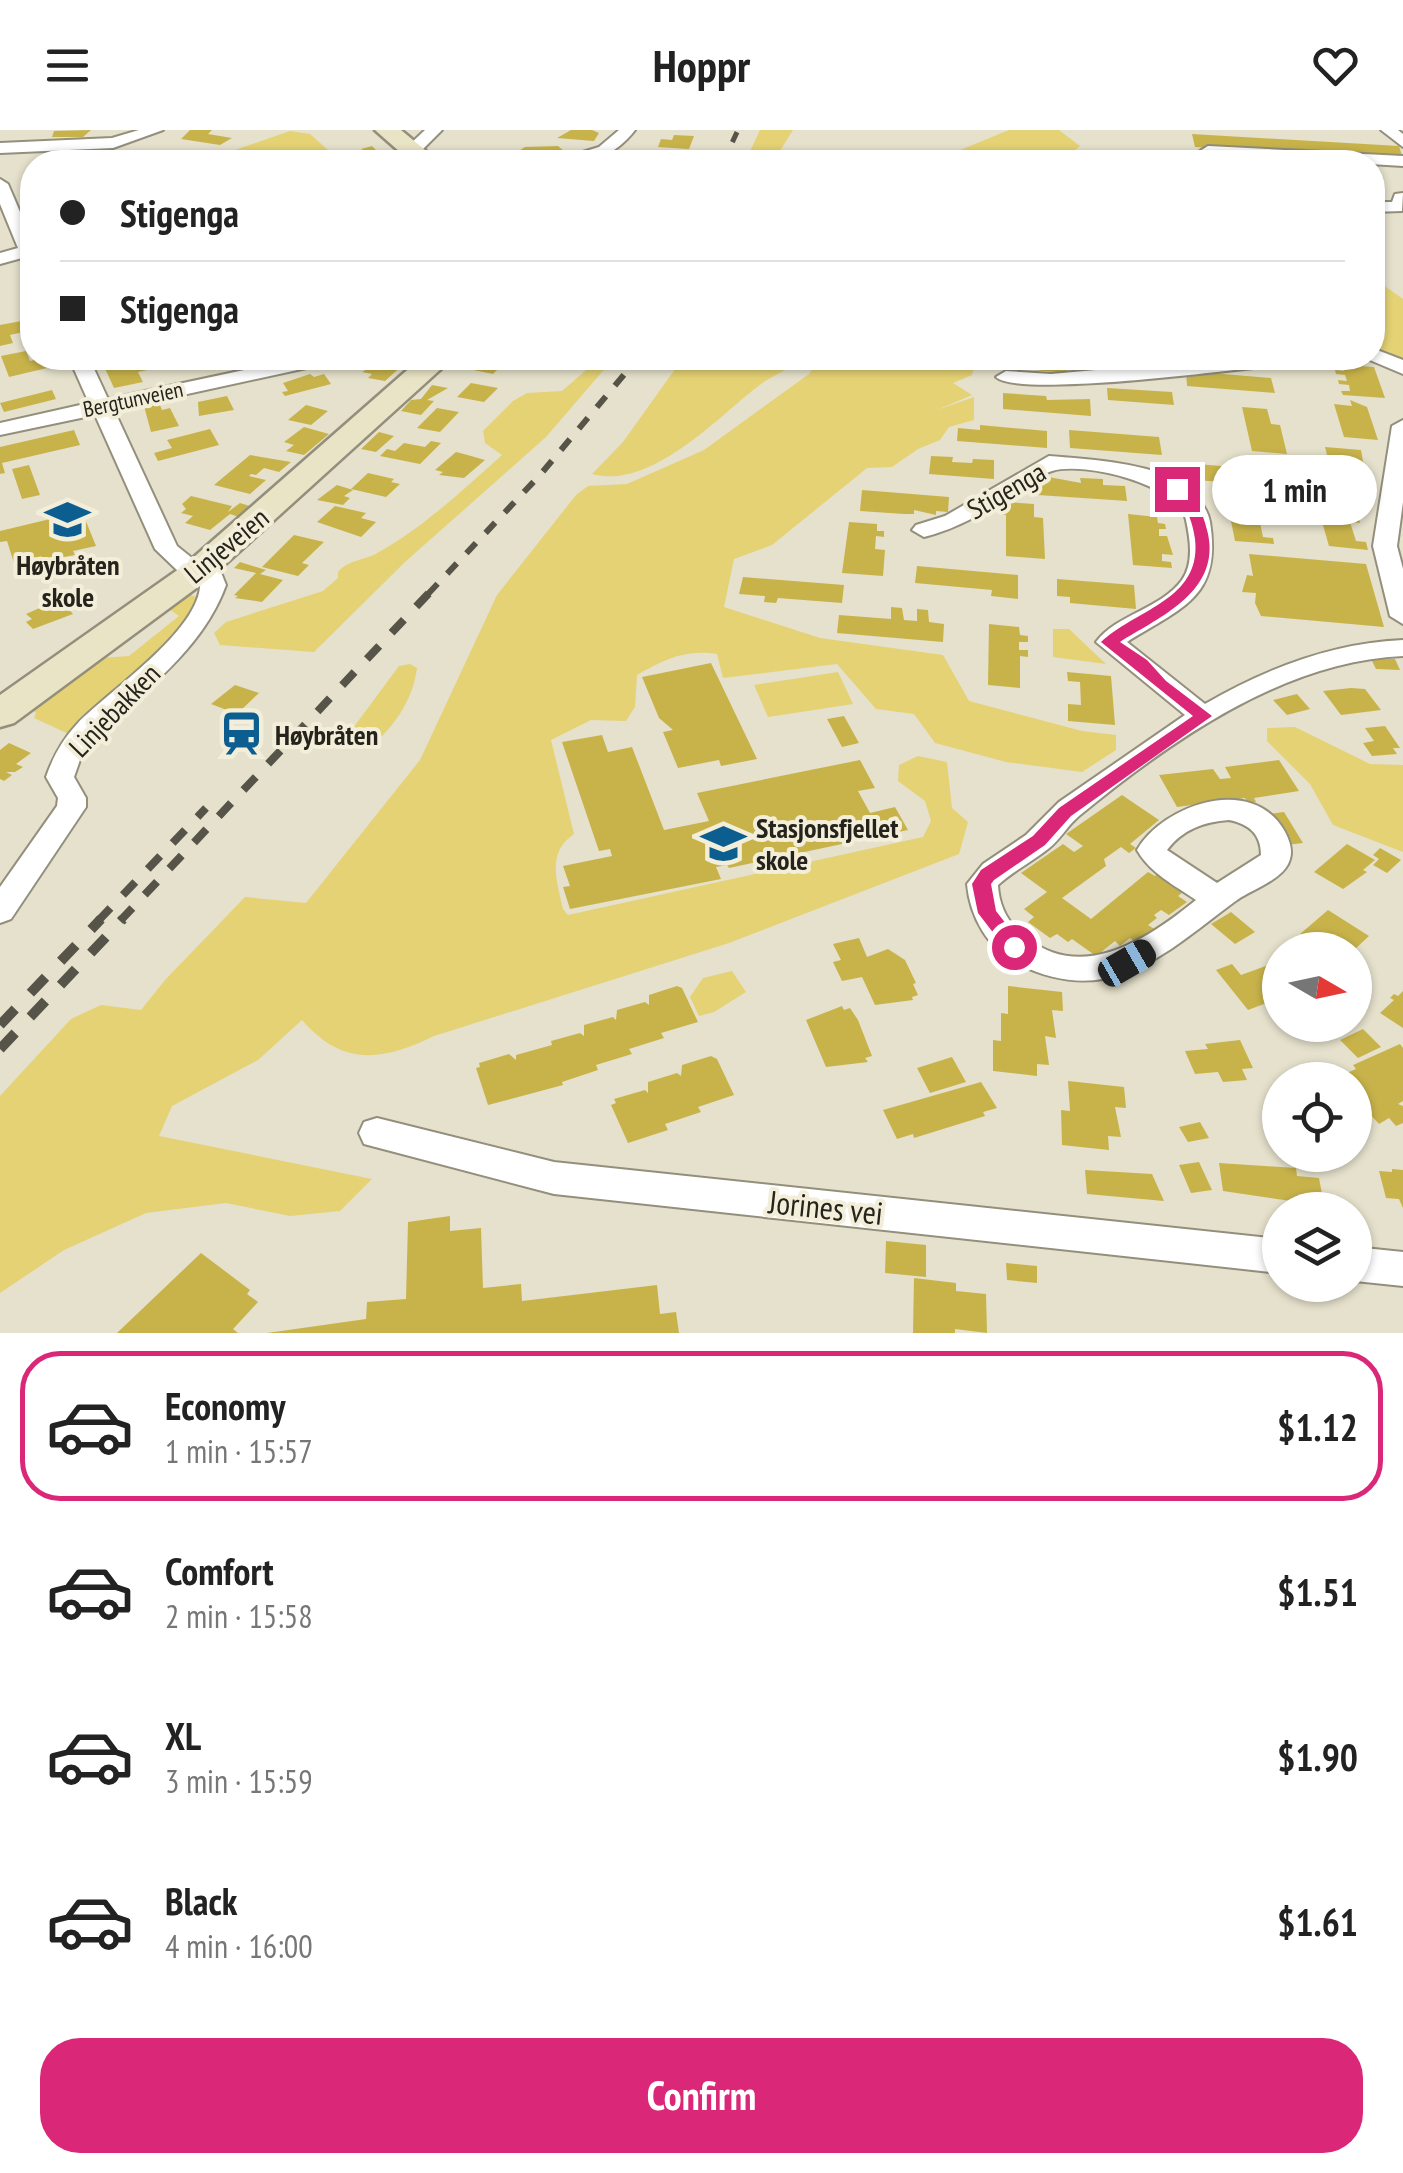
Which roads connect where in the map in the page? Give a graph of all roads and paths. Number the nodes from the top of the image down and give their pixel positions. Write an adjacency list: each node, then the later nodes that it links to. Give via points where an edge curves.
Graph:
1 (155, 130): 7 (street, via 113,142)
2 (386, 130): 8 (street)
3 (434, 130): 9 (street)
4 (627, 130): 10 (street)
5 (1389, 130): 6 (street)
6 (1403, 142)
7 (0, 148)
8 (404, 150)
9 (415, 150)
10 (607, 150)
11 (0, 184): 12 (street)
12 (20, 232)
13 (85, 370): 18 (street)
14 (270, 370): 18 (street, Bergtunveien)
15 (424, 370): 22 (street, Linjeveien)
16 (1160, 370): 17 (street)
17 (1006, 378)
18 (102, 406): 20 (street, Bergtunveien); 22 (street, via 168,549)
19 (1403, 426): 23 (street, via 1384,546)
20 (0, 429)
21 (924, 530): 26 (street, Stigenga, via 953,521 1049,463 1098,466 1177,489 1193,504 1202,537 1195,582 1109,642)
22 (198, 571): 25 (street, Linjeveien); 28 (street, Linjebakken, via 214,578 206,608 65,761 60,777 71,806)
23 (1403, 616)
24 (1403, 648): 26 (street, via 1330,654)
25 (0, 714)
26 (1204, 716): 27 (street, via 1065,812 982,884 987,913 1014,947 1086,972 1127,963)
27 (1218, 898)
28 (0, 911)
29 (377, 1133): 30 (street, Jorines vei, via 554,1178)
30 (1262, 1254)
31 (1372, 1266): 32 (street)
32 (1403, 1269)

